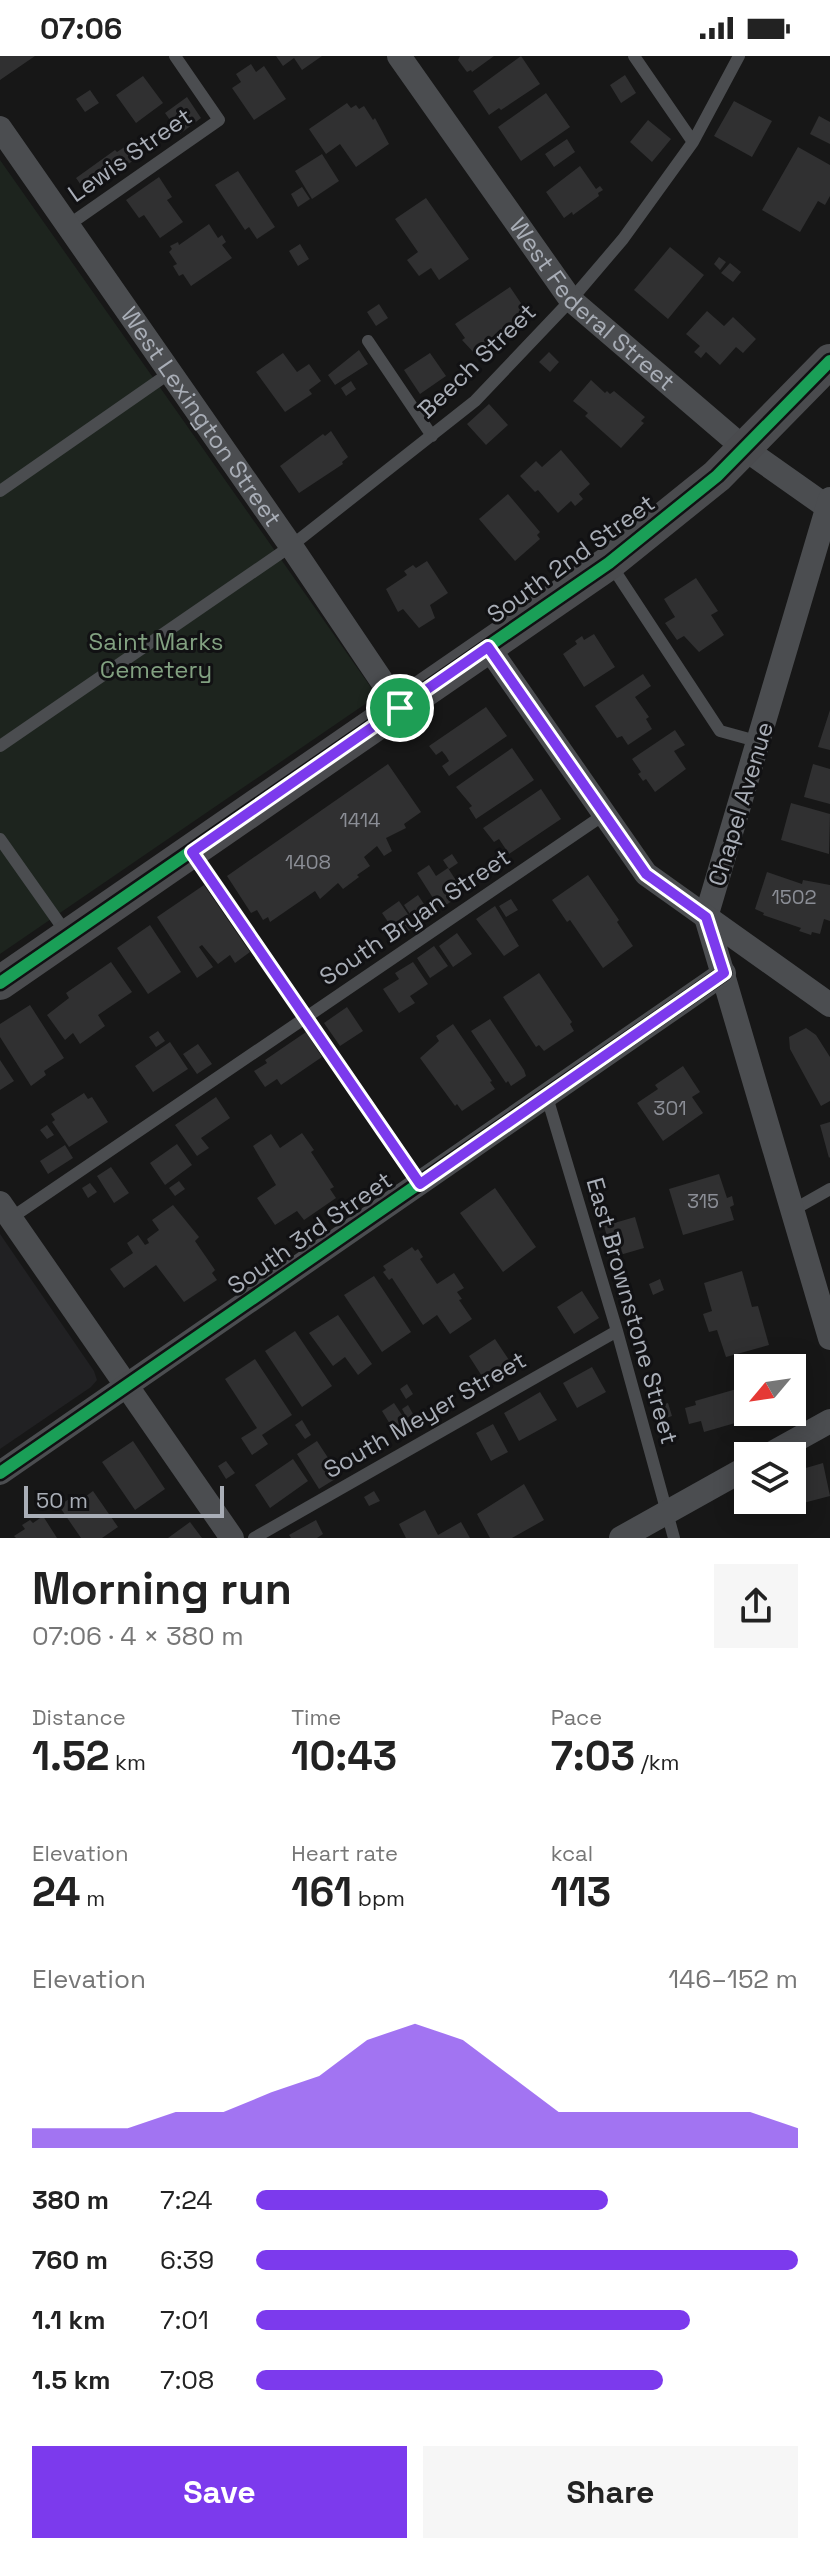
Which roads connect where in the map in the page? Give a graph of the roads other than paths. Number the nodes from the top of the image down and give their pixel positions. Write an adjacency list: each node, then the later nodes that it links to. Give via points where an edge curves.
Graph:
1 (175, 56): 7 (lane, Lewis Street, via 219,120)
2 (399, 56): 8 (street, West Federal Street)
3 (634, 56): 6 (lane)
4 (739, 56): 6 (lane, Beech Street)
5 (0, 128): 7 (street, West Lexington Street)
6 (693, 142): 8 (lane, Beech Street)
7 (67, 226): 11 (street, West Lexington Street)
8 (571, 300): 12 (lane, Beech Street, via 475,401); 13 (street, West Federal Street)
9 (368, 341): 12 (lane)
10 (830, 361): 13 (street, South 2nd Street)
11 (171, 372): 14 (lane); 16 (street, West Lexington Street)
12 (432, 436): 16 (lane, Beech Street)
13 (745, 449): 15 (street, West Federal Street); 17 (street, South 2nd Street)
14 (0, 491)
15 (829, 505): 20 (street, Chapel Avenue)
16 (291, 546): 19 (street, West Lexington Street); 21 (lane, Beech Street)
17 (609, 563): 18 (street, South 2nd Street); 20 (lane, via 720,731)
18 (488, 647): 19 (street, South 2nd Street); 22 (street)
19 (400, 708): 24 (street, South 2nd Street)
20 (760, 742): 25 (street, Chapel Avenue)
21 (0, 746)
22 (605, 814): 25 (street, via 646,874); 30 (lane, South Bryan Street)
23 (0, 839): 26 (lane)
24 (192, 852): 26 (street, South 2nd Street); 30 (lane)
25 (706, 917): 27 (street, Chapel Avenue); 29 (street)
26 (68, 937): 28 (street, South 2nd Street)
27 (724, 973): 31 (street, South 3rd Street); 35 (street, Chapel Avenue)
28 (0, 983)
29 (830, 1005)
30 (306, 1018): 32 (lane); 34 (lane, South Bryan Street)
31 (547, 1097): 32 (street, South 3rd Street); 36 (lane, East Brownstone Street)
32 (420, 1184): 38 (street, South 3rd Street)
33 (830, 1189): 35 (lane)
34 (5, 1210): 38 (street)
35 (793, 1210): 37 (street, Chapel Avenue)
36 (617, 1331): 43 (lane, East Brownstone Street); 45 (lane, South Meyer Street)
37 (830, 1338)
38 (127, 1386): 41 (street, South 3rd Street); 44 (street)
39 (830, 1421): 40 (street)
40 (792, 1442)
41 (0, 1473)
42 (734, 1475): 43 (street)
43 (666, 1512): 46 (street); 47 (lane, East Brownstone Street)
44 (232, 1538)
45 (254, 1538)
46 (621, 1538)
47 (674, 1538)

